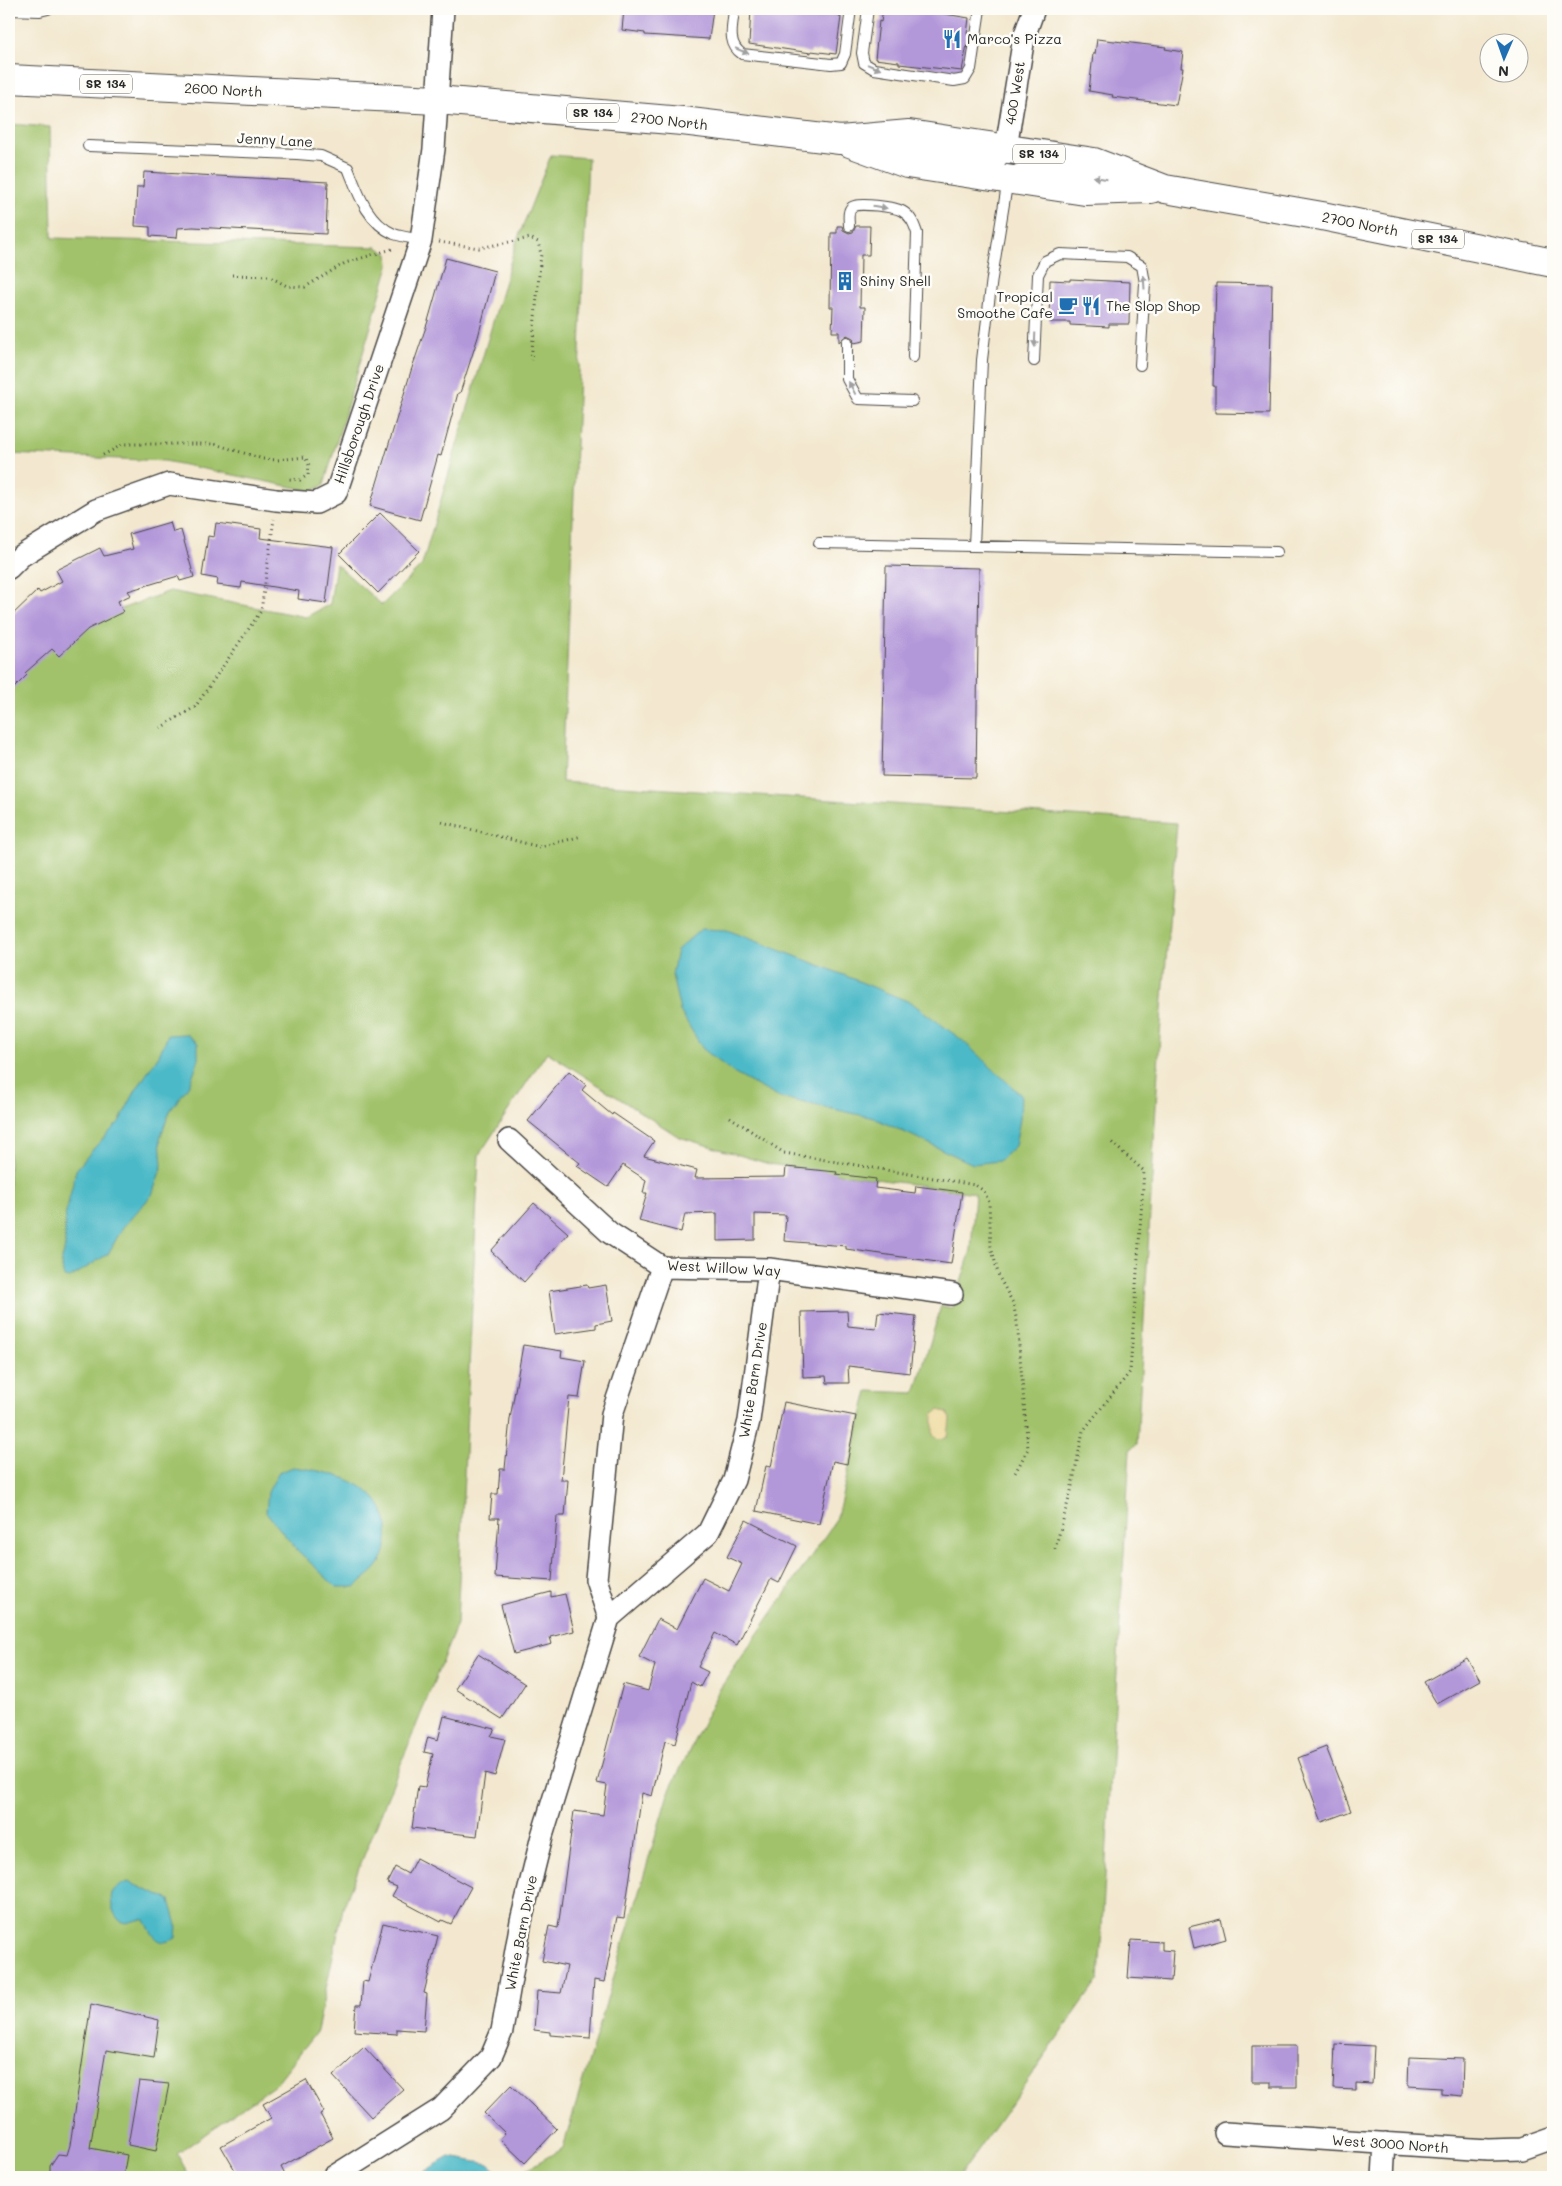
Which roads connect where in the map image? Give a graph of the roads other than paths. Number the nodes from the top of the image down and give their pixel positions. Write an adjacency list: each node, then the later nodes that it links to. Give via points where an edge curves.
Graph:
1 (48, 9): 8 (lane)
2 (443, 9): 10 (street, Hillsborough Drive)
3 (734, 9): 4 (lane, one-way to 4, via 731,39 734,48 742,54 831,64 841,63 846,54)
4 (851, 9)
5 (868, 9): 6 (lane, one-way to 6, via 862,53 864,63 874,69 954,81 965,79 971,70)
6 (980, 9)
7 (1034, 9): 13 (street, 400 West, via 1024,37)
8 (9, 10)
9 (9, 79): 10 (main road, 2600 North / SR 134)
10 (437, 100): 11 (main road, 2700 North / SR 134, via 682,121); 17 (street, Hillsborough Drive)
11 (840, 140): 13 (main road, 2700 North / SR 134, via 909,134); 14 (main road, 2700 North / SR 134, via 907,164)
12 (88, 146): 17 (lane, Jenny Lane, via 321,156 348,168 363,205 378,224 395,234)
13 (1006, 148): 15 (main road, 2700 North / SR 134, via 1094,162)
14 (1008, 179): 15 (main road, 2700 North / SR 134, via 1085,191); 25 (lane, via 982,360)
15 (1165, 189): 18 (main road, 2700 North / SR 134, via 1322,216)
16 (849, 226): 20 (lane, one-way to 20, via 849,211 861,204 901,210 913,221 917,233)
17 (421, 240): 27 (street, Hillsborough Drive, via 336,493 316,503 169,484 96,510 21,556)
18 (1553, 263)
19 (847, 342): 23 (lane, one-way to 19, via 858,399 847,379)
20 (913, 356)
21 (1034, 361): 22 (lane, one-way to 21, via 1145,283 1142,266 1127,257 1060,254 1045,261 1038,275)
22 (1140, 365)
23 (912, 401)
24 (819, 543): 25 (lane)
25 (974, 546): 26 (lane)
26 (1277, 552)
27 (9, 568)
28 (509, 1140): 29 (street, West Willow Way, via 610,1233)
29 (662, 1267): 30 (street, West Willow Way); 32 (street, via 612,1414 596,1579)
30 (769, 1269): 31 (street, West Willow Way); 32 (street, White Barn Drive, via 749,1421 734,1480 708,1533)
31 (952, 1294)
32 (609, 1618): 36 (street, White Barn Drive, via 542,1836 521,1921 502,2031 491,2057 441,2109)
33 (1225, 2133): 35 (street, West 3000 North)
34 (1553, 2138): 35 (street, West 3000 North, via 1522,2149)
35 (1385, 2143): 37 (street)
36 (333, 2177)
37 (1383, 2177)

